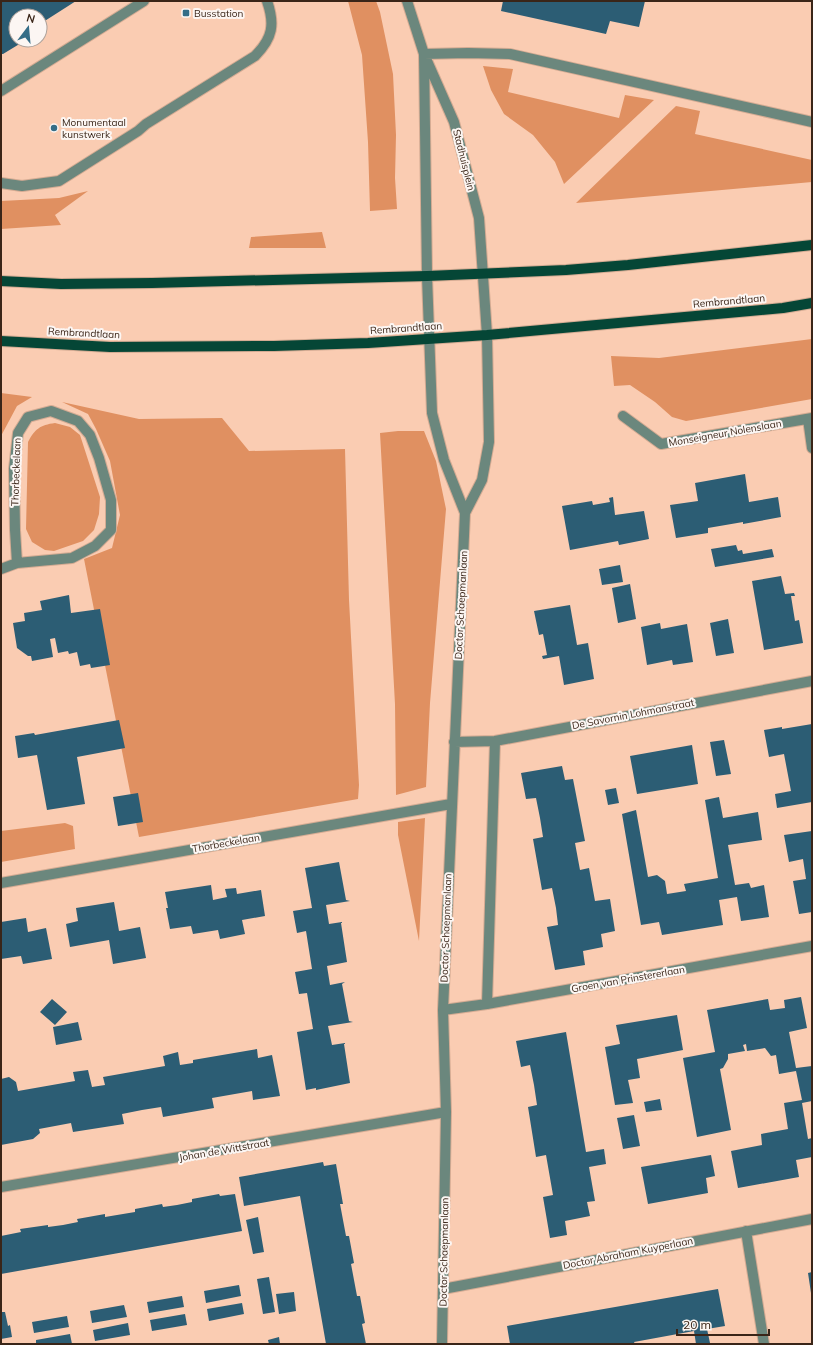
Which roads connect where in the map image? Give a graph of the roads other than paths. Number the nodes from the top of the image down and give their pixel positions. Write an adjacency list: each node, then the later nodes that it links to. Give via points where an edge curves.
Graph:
1 (144, 1): 5 (street)
2 (267, 1): 7 (street, via 271,11 270,36 255,56 59,181 22,186)
3 (407, 1): 4 (street, Stadhuisplein)
4 (424, 54): 6 (street, via 510,54); 9 (street, Stadhuisplein, via 454,122 479,218); 10 (street, Stadhuisplein)
5 (1, 91)
6 (812, 122)
7 (1, 184)
8 (812, 245): 9 (main road, via 628,265)
9 (483, 273): 10 (main road); 13 (street, Doctor Schaepmanlaan)
10 (427, 276): 11 (main road, via 152,284); 14 (street, Doctor Schaepmanlaan)
11 (1, 281)
12 (812, 303): 13 (main road, Rembrandtlaan, via 775,309)
13 (487, 335): 14 (main road, Rembrandtlaan); 19 (street, Doctor Schaepmanlaan, via 489,442 482,480)
14 (429, 339): 15 (main road, Rembrandtlaan, via 308,345 110,347); 19 (street, Doctor Schaepmanlaan, via 432,413 444,460)
15 (1, 341)
16 (623, 416): 17 (street, Monseigneur Nolenslaan, via 661,444)
17 (810, 419): 18 (street)
18 (812, 448)
19 (465, 513): 24 (street, Doctor Schaepmanlaan)
20 (17, 563): 20 (street, Thorbeckelaan, via 14,469 18,434 28,417 52,411 78,421 90,435 111,500 111,530 95,546 72,558); 21 (street, Thorbeckelaan)
21 (1, 569)
22 (812, 680): 23 (street, De Savornin Lohmanstraat)
23 (495, 741): 24 (street, De Savornin Lohmanstraat); 28 (street)
24 (454, 742): 25 (street, Doctor Schaepmanlaan)
25 (451, 804): 26 (street, Thorbeckelaan); 29 (street, Doctor Schaepmanlaan)
26 (1, 883)
27 (812, 946): 28 (street, Groen van Prinstererlaan)
28 (487, 1004): 29 (street, Groen van Prinstererlaan)
29 (443, 1010): 30 (street, Doctor Schaepmanlaan)
30 (446, 1112): 31 (street, Johan de Wittstraat); 34 (street, Doctor Schaepmanlaan)
31 (1, 1187)
32 (812, 1219): 33 (street, Doctor Abraham Kuyperlaan)
33 (746, 1231): 34 (street, Doctor Abraham Kuyperlaan); 36 (street)
34 (443, 1289): 35 (street, Doctor Schaepmanlaan)
35 (442, 1344)
36 (764, 1344)

